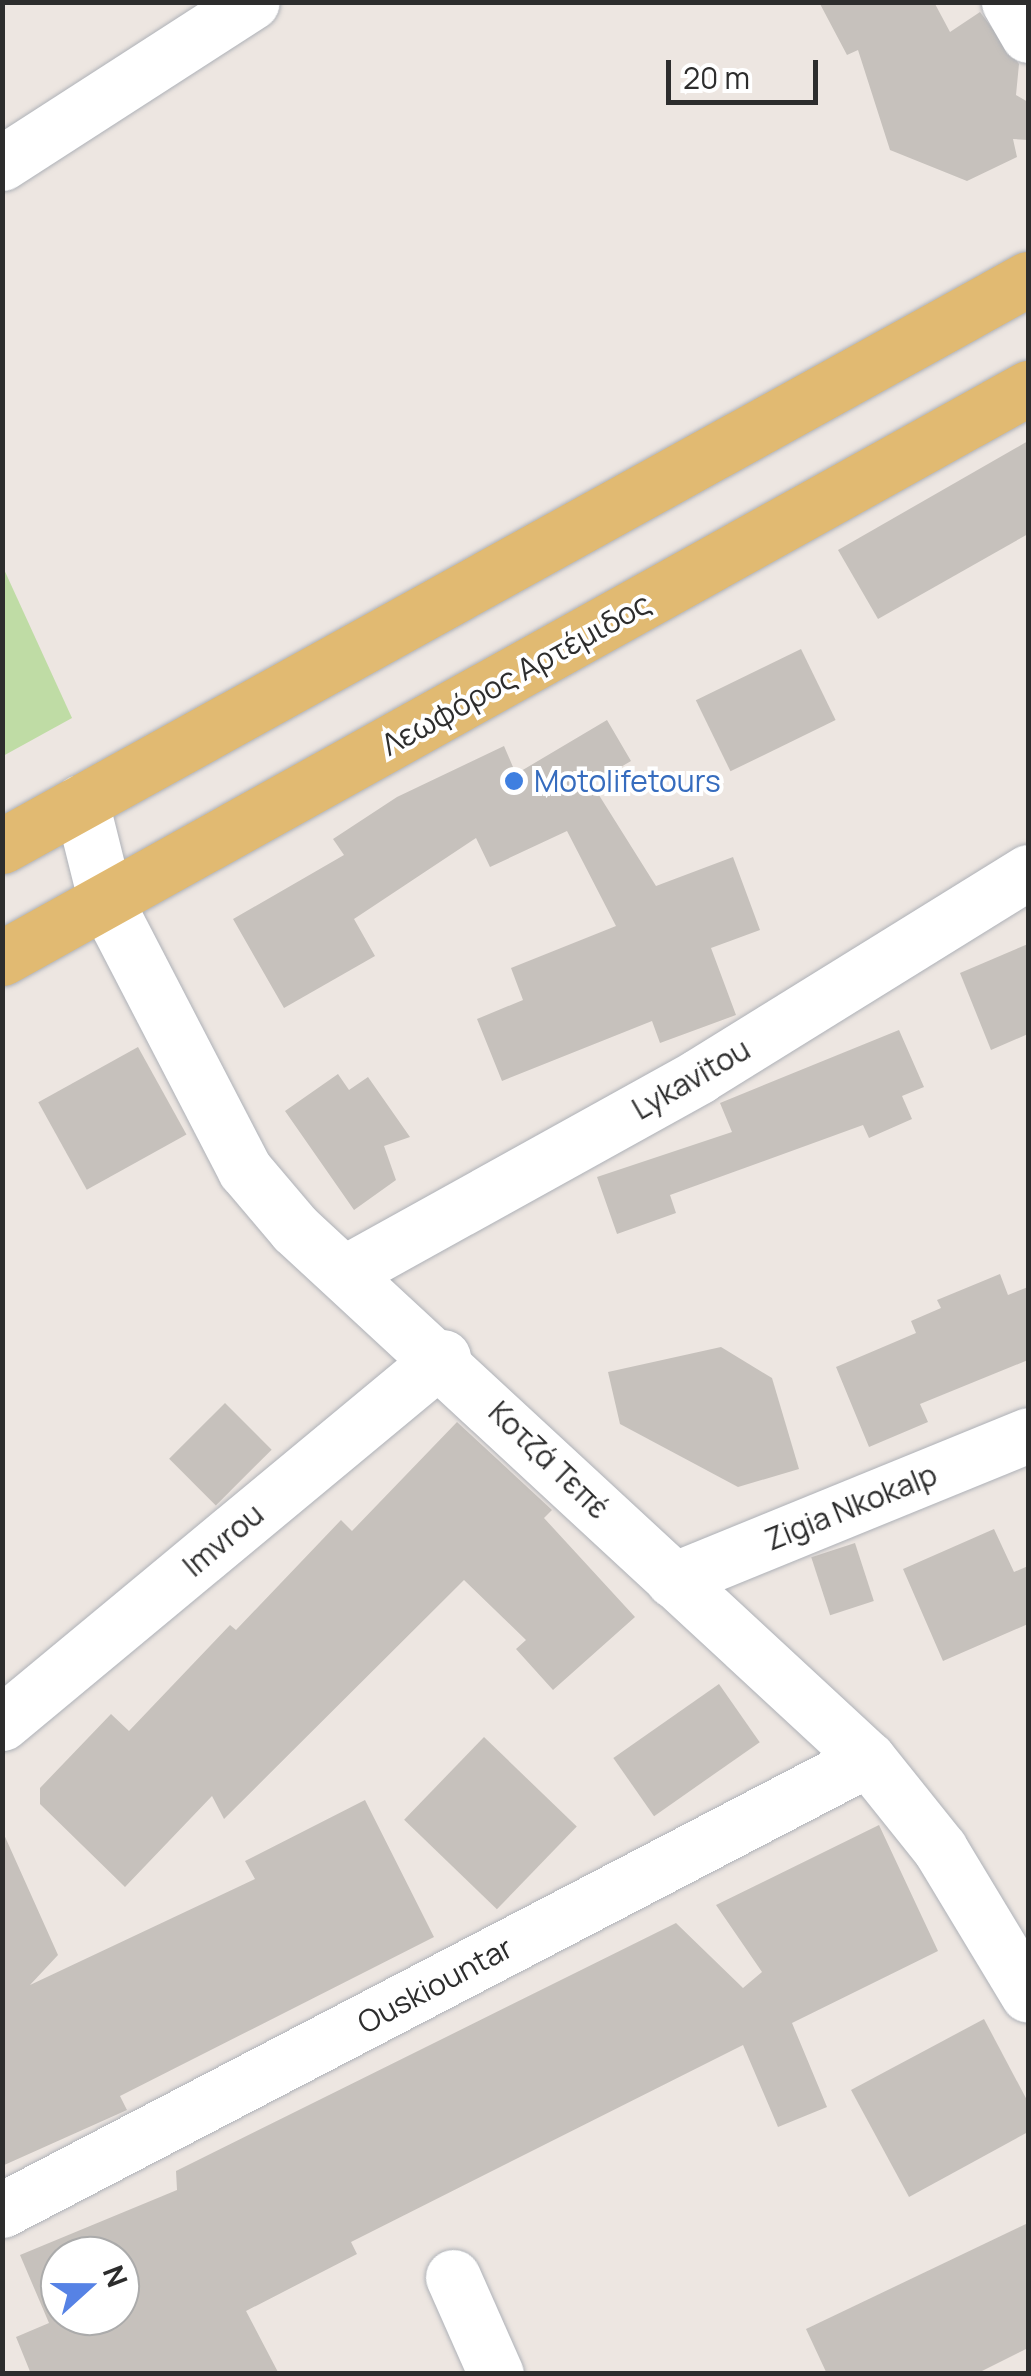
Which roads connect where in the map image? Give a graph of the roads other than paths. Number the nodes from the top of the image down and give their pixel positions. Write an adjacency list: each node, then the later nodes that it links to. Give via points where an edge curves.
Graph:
1 (252, 2): 4 (street)
2 (1010, 2): 3 (street)
3 (1028, 35)
4 (2, 162)
5 (1028, 279): 7 (main road)
6 (1028, 388): 10 (main road, Λεωφόρος Αρτέμιδος)
7 (81, 802): 8 (main road); 10 (street, Κοτζά Τεπέ)
8 (2, 846)
9 (1028, 872): 12 (street, Lykavitou, via 699,1076)
10 (106, 902): 11 (main road, Λεωφόρος Αρτέμιδος); 12 (street, Κοτζά Τεπέ, via 245,1170)
11 (2, 958)
12 (346, 1272): 13 (street, Κοτζά Τεπέ)
13 (442, 1357): 15 (street, Κοτζά Τεπέ); 16 (street, Imvrou)
14 (1028, 1434): 15 (street, Zigia Nkokalp)
15 (673, 1580): 17 (street, Κοτζά Τεπέ)
16 (2, 1723)
17 (868, 1759): 18 (street, Κοτζά Τεπέ, via 940,1849); 20 (street, Ouskiountar)
18 (1008, 1917): 19 (street, Κοτζά Τεπέ)
19 (1028, 1995)
20 (2, 2210)
21 (453, 2277): 22 (street)
22 (496, 2374)

